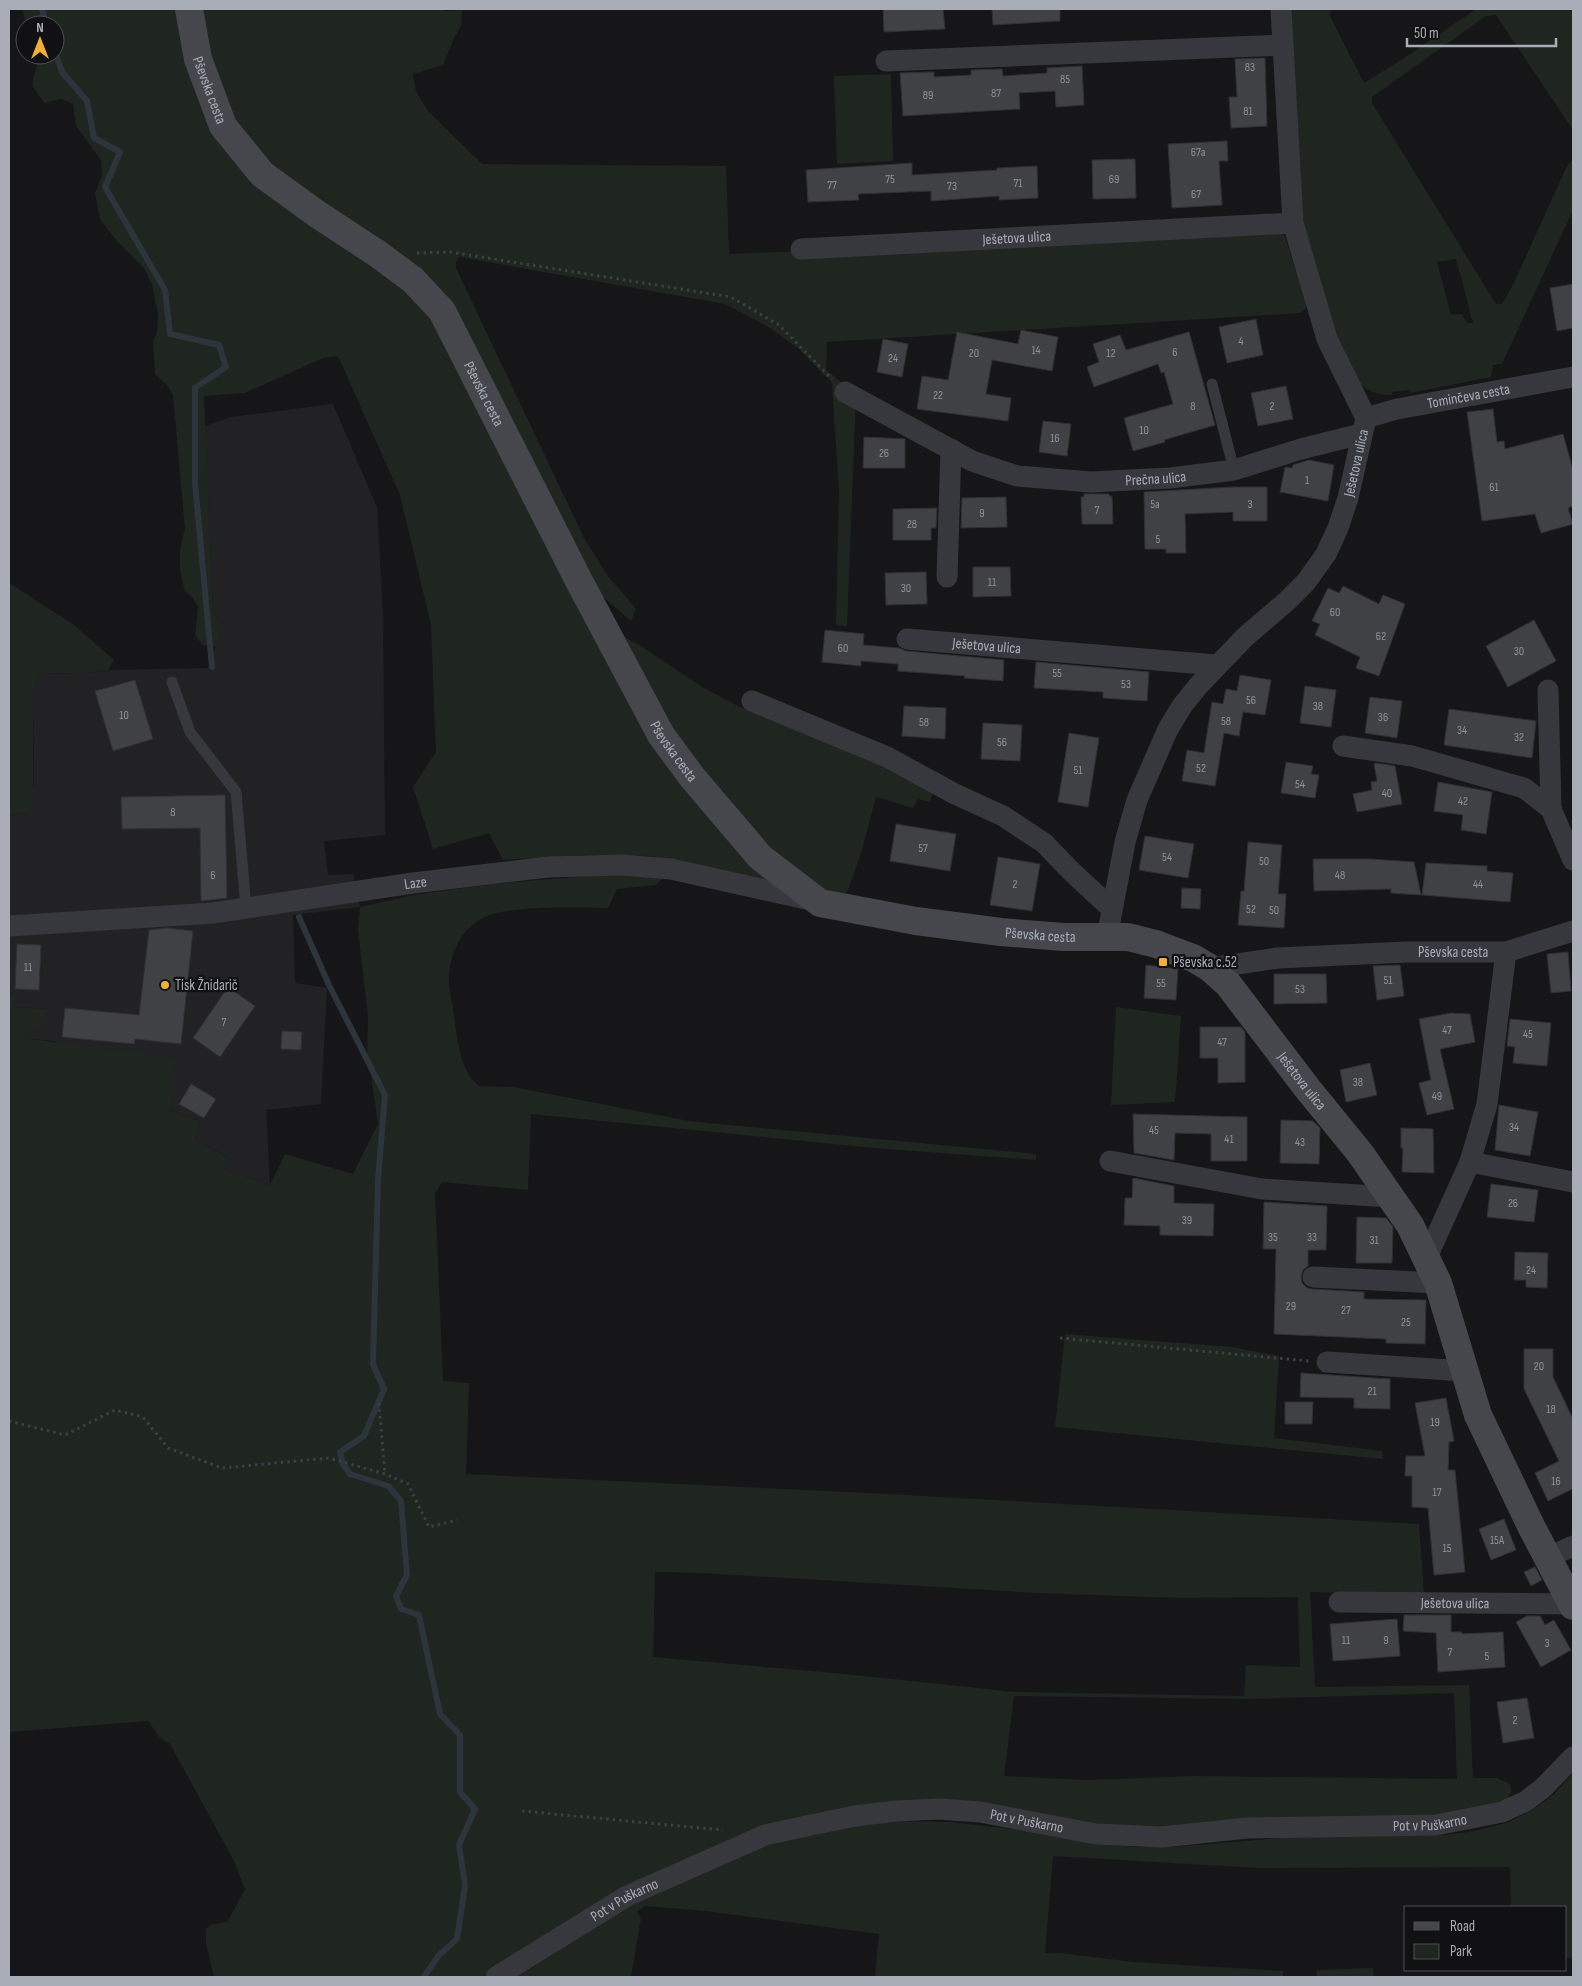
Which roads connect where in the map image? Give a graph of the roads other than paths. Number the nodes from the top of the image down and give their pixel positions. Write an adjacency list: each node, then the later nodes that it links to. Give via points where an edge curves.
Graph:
1 (189, 9): 22 (street, Pševska cesta, via 198,59 223,126 262,174 413,280 442,311 661,735 760,857)
2 (1281, 9): 3 (street, Ješetova ulica)
3 (1282, 45): 4 (street); 5 (street, Ješetova ulica)
4 (886, 61)
5 (1294, 223): 6 (street, Ješetova ulica); 10 (street, Ješetova ulica, via 1327,340)
6 (801, 249)
7 (1573, 377): 10 (street, Tominčeva cesta, via 1397,409)
8 (1212, 384): 12 (lane)
9 (845, 392): 11 (street, Prečna ulica)
10 (1364, 426): 12 (street, Prečna ulica); 15 (street, Ješetova ulica, via 1348,498 1326,554 1288,601)
11 (951, 449): 12 (street, Prečna ulica, via 972,462 1017,476 1091,482 1170,478); 13 (street)
12 (1234, 470)
13 (947, 577)
14 (907, 639): 15 (street, Ješetova ulica)
15 (1216, 665): 24 (street, Ješetova ulica, via 1182,706 1168,729 1137,800)
16 (172, 682): 23 (lane, via 190,732 236,792)
17 (1548, 690): 20 (street)
18 (752, 701): 24 (street, via 887,757 1003,816 1044,843)
19 (1343, 746): 20 (street, via 1412,756 1476,773 1524,788)
20 (1551, 809): 21 (street)
21 (1573, 860)
22 (820, 902): 23 (street, Laze, via 671,869 621,865 548,867); 27 (street, Pševska cesta, via 916,921 992,931)
23 (246, 908): 25 (street, Laze)
24 (1112, 909): 27 (street, Ješetova ulica)
25 (9, 926)
26 (1573, 931): 28 (street, Pševska cesta)
27 (1107, 937): 29 (street, Pševska cesta, via 1128,937 1156,944)
28 (1506, 952): 29 (street, Pševska cesta, via 1406,952 1278,958); 31 (street, Pševska cesta, via 1487,1104)
29 (1210, 968): 33 (street, Ješetova ulica, via 1228,984)
30 (1110, 1160): 33 (street, via 1262,1189)
31 (1470, 1162): 32 (street); 34 (street)
32 (1573, 1182)
33 (1391, 1197): 34 (street, Ješetova ulica)
34 (1427, 1257): 36 (street, Ješetova ulica)
35 (1313, 1277): 36 (street)
36 (1438, 1282): 38 (street, Ješetova ulica)
37 (1327, 1362): 38 (street)
38 (1465, 1371): 40 (street, Ješetova ulica, via 1478,1415)
39 (1573, 1546): 40 (street)
40 (1549, 1558): 42 (street, Ješetova ulica)
41 (1339, 1602): 42 (street, Ješetova ulica)
42 (1573, 1605)
43 (1573, 1757): 44 (street, Pot v Puškarno, via 1526,1801 1502,1812 1436,1825 1247,1828 1162,1837 1096,1834 980,1812 896,1811 855,1816 765,1835 627,1896)
44 (496, 1977)

